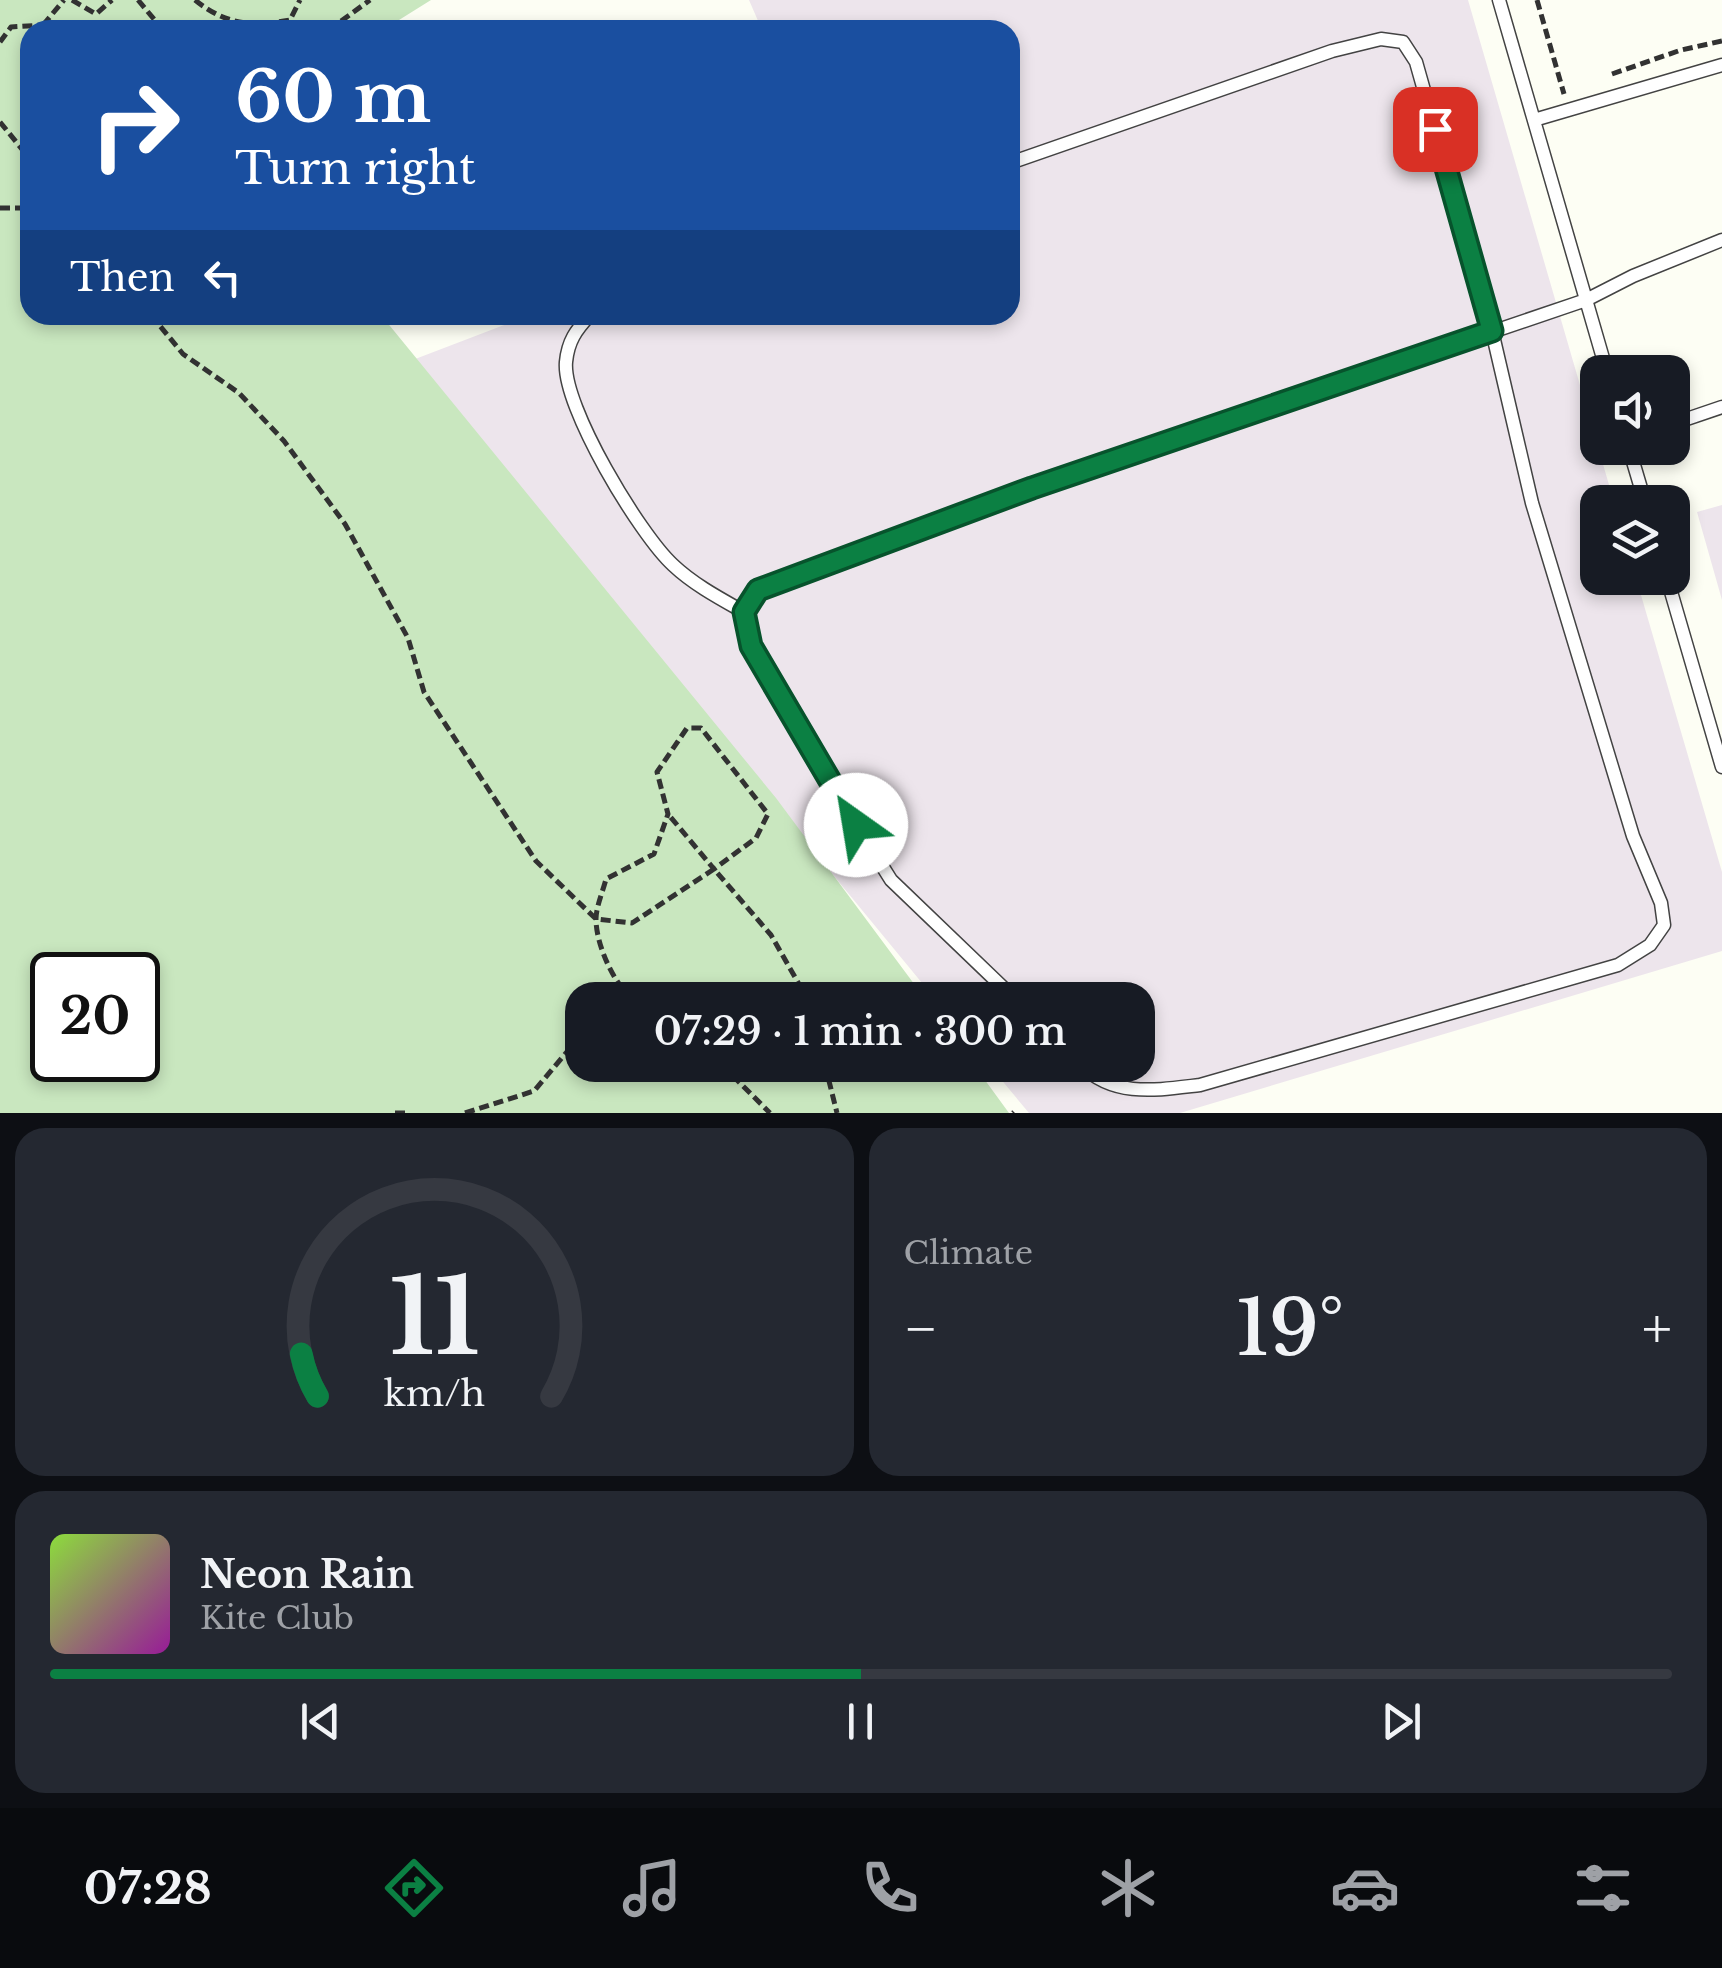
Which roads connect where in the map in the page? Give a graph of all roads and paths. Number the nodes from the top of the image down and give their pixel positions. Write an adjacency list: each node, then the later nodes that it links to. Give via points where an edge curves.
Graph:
1 (68, 0): 2 (path, via 96,14); 8 (path)
2 (112, 0)
3 (138, 0): 9 (path)
4 (195, 0): 10 (path)
5 (370, 0): 11 (path)
6 (1499, 0): 16 (lane)
7 (1536, 0): 15 (path)
8 (48, 20)
9 (154, 20)
10 (231, 20)
11 (343, 20)
12 (20, 26): 13 (path, via 10,27)
13 (0, 42)
14 (1722, 65): 15 (lane)
15 (1569, 110): 16 (lane)
16 (1534, 120): 21 (lane)
17 (0, 122): 18 (path)
18 (20, 147)
19 (1020, 160): 24 (lane, via 1332,51 1381,39 1403,42 1416,62)
20 (1722, 240): 21 (lane)
21 (1586, 300): 24 (lane); 25 (lane)
22 (158, 325): 33 (path, via 284,441 345,524 408,638 424,692 536,861)
23 (581, 325): 29 (lane, via 566,365 570,396 617,489 671,563)
24 (1492, 331): 29 (lane, via 1032,488 758,590); 40 (lane, via 1532,503 1664,925 1650,945 1618,965 1200,1086 1137,1092)
25 (1602, 355)
26 (1722, 407): 27 (lane)
27 (1690, 418)
28 (1672, 595): 30 (lane)
29 (744, 612): 36 (lane, via 751,646 891,880)
30 (1722, 767)
31 (668, 814): 32 (path); 32 (path, via 656,772 686,728 701,728 768,814 756,838); 33 (path, via 654,854 606,879)
32 (714, 869): 33 (path, via 632,923); 35 (path, via 770,935)
33 (596, 919): 34 (path)
34 (617, 982)
35 (797, 982)
36 (997, 982)
37 (565, 1054): 43 (path, via 534,1090)
38 (739, 1082): 44 (path)
39 (829, 1082): 45 (path)
40 (1106, 1082)
41 (395, 1113): 42 (path)
42 (410, 1113)
43 (465, 1113)
44 (770, 1113)
45 (837, 1113)

